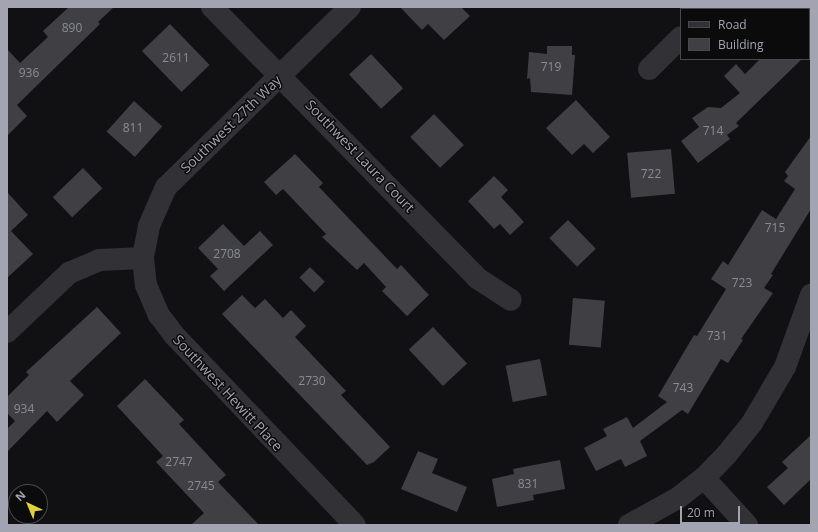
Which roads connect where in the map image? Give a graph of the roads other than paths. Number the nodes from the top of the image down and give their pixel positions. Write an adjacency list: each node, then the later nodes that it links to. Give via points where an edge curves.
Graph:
1 (212, 7): 5 (street, Southwest Laura Court)
2 (350, 7): 5 (street, Southwest 27th Way)
3 (680, 37): 4 (street)
4 (649, 69)
5 (281, 75): 6 (street, Southwest 27th Way, via 166,187 149,226); 8 (street, Southwest Laura Court, via 477,278)
6 (143, 258): 9 (street, via 99,260 69,273); 11 (street, Southwest Hewitt Place, via 146,285 159,316 174,336)
7 (811, 295): 10 (street, via 785,366 769,397 727,454)
8 (511, 300)
9 (7, 332)
10 (704, 478): 12 (street, via 655,512); 13 (street)
11 (342, 521)
12 (629, 525)
13 (747, 525)

